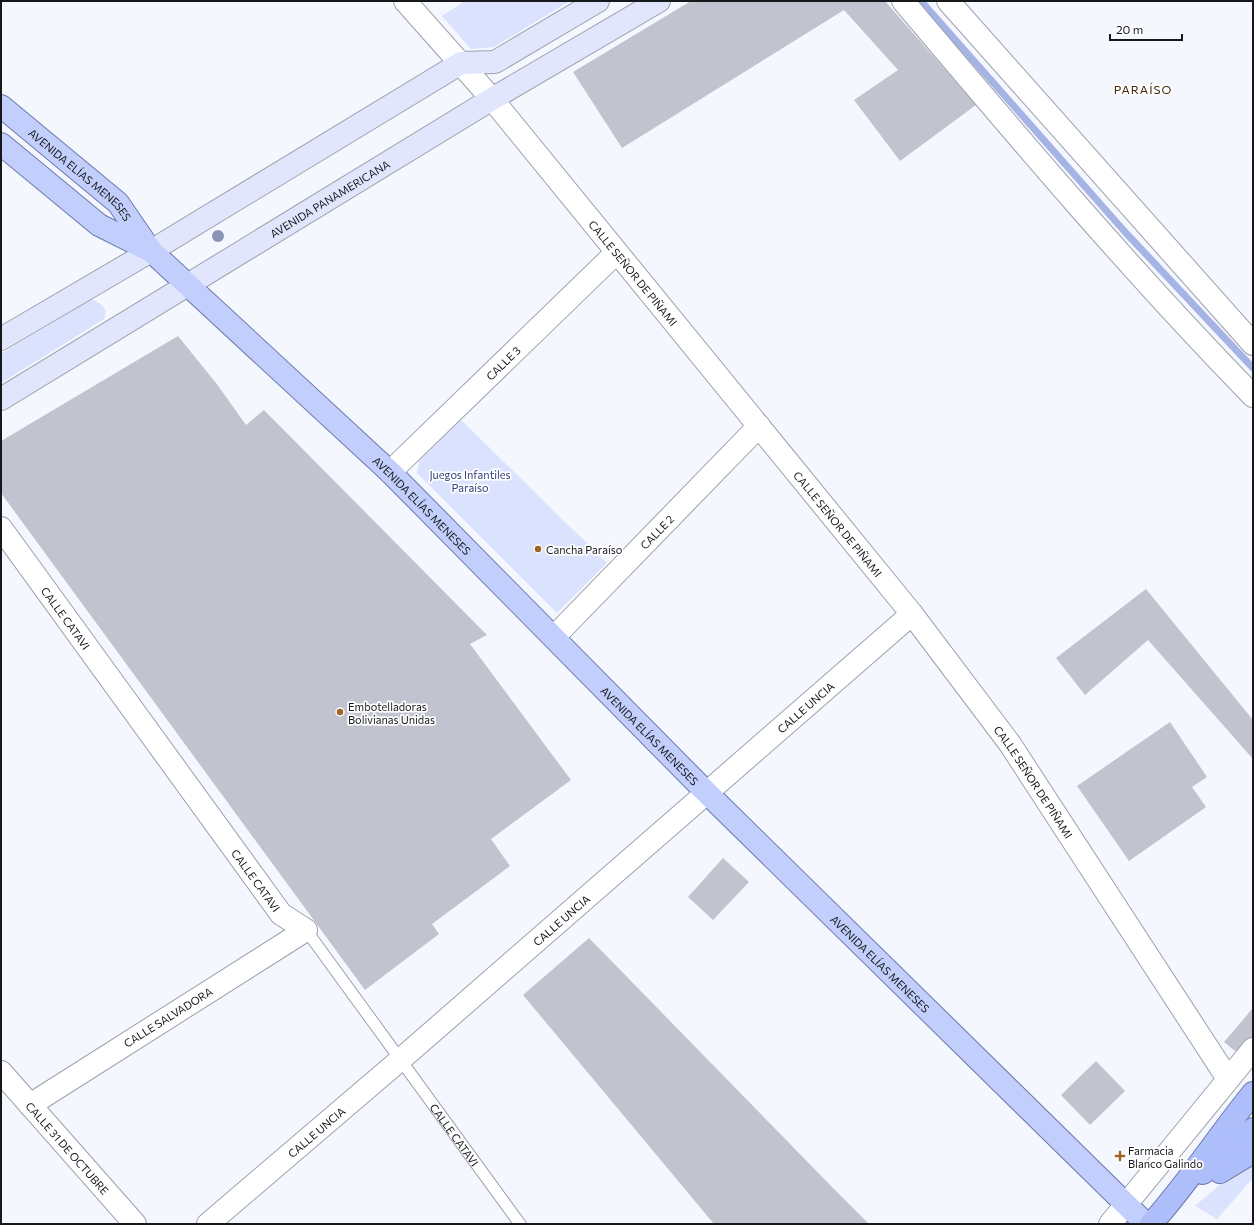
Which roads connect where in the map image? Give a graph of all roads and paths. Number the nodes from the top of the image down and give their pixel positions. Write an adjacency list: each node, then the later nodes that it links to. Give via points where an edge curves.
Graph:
1 (406, 1): 6 (street, CALLE SEÑOR DE PIÑAMI)
2 (598, 1): 6 (main road, via 495,62)
3 (660, 1): 7 (main road, AVENIDA PANAMERICANA)
4 (903, 1): 15 (street, via 1088,216 1194,335)
5 (948, 1): 14 (street)
6 (461, 63): 7 (street, CALLE SEÑOR DE PIÑAMI); 10 (main road)
7 (492, 99): 11 (street, CALLE SEÑOR DE PIÑAMI); 12 (main road, AVENIDA PANAMERICANA)
8 (1, 106): 10 (main road, AVENIDA ELÍAS MENESES, via 118,203)
9 (1, 144): 10 (main road, AVENIDA ELÍAS MENESES, via 99,225)
10 (151, 251): 12 (main road, AVENIDA ELÍAS MENESES); 13 (main road)
11 (616, 253): 17 (street, CALLE SEÑOR DE PIÑAMI); 18 (street, CALLE 3)
12 (189, 285): 16 (main road, AVENIDA PANAMERICANA); 18 (main road, AVENIDA ELÍAS MENESES)
13 (1, 340)
14 (1253, 344)
15 (1253, 396)
16 (1, 399)
17 (759, 426): 20 (street, CALLE SEÑOR DE PIÑAMI); 21 (street, CALLE 2)
18 (390, 472): 21 (main road, AVENIDA ELÍAS MENESES)
19 (1, 528): 23 (street, CALLE CATAVI, via 281,914)
20 (912, 614): 22 (street, CALLE UNCIA); 27 (street, CALLE SEÑOR DE PIÑAMI, via 1010,744)
21 (554, 637): 22 (main road, AVENIDA ELÍAS MENESES)
22 (707, 793): 25 (street, CALLE UNCIA); 33 (main road, AVENIDA ELÍAS MENESES)
23 (306, 930): 25 (lane, CALLE CATAVI); 29 (street, CALLE SALVADORA)
24 (1253, 1049): 27 (street)
25 (400, 1060): 35 (street, CALLE UNCIA); 36 (lane, CALLE CATAVI)
26 (1, 1072): 29 (street, CALLE 31 DE OCTUBRE)
27 (1228, 1079): 33 (street)
28 (1253, 1093): 32 (highway, via 1229,1122)
29 (30, 1105): 34 (street, CALLE 31 DE OCTUBRE)
30 (1253, 1129): 32 (highway)
31 (1253, 1152): 32 (highway)
32 (1177, 1196): 39 (highway)
33 (1125, 1205): 37 (street); 38 (main road, AVENIDA ELÍAS MENESES)
34 (135, 1224)
35 (208, 1224)
36 (520, 1224)
37 (1110, 1224)
38 (1146, 1224)
39 (1151, 1224)

